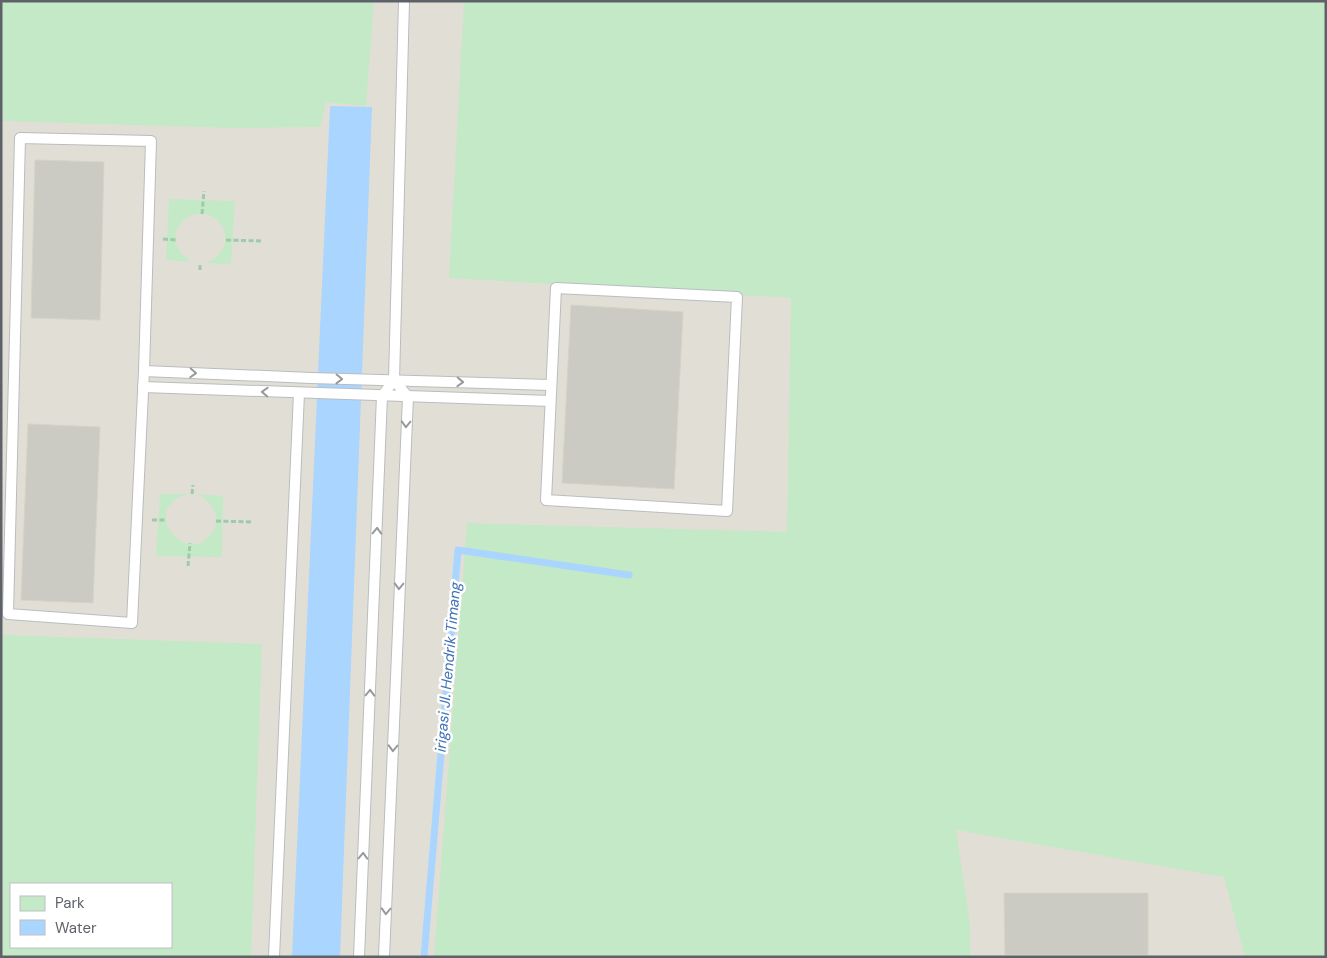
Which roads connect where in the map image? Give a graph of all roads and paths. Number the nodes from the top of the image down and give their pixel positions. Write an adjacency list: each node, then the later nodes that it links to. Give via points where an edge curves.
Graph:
1 (404, 1): 9 (lane)
2 (204, 191): 3 (path)
3 (202, 214)
4 (226, 240): 5 (path)
5 (262, 241)
6 (200, 263): 7 (path)
7 (200, 270)
8 (144, 370): 9 (lane, one-way to 9); 11 (lane); 11 (lane, via 151,141 20,138 8,614 132,623)
9 (394, 380): 10 (lane, one-way to 10); 13 (lane); 14 (lane)
10 (550, 385): 15 (lane); 15 (lane, via 556,288 737,296 727,511 546,500)
11 (143, 387): 12 (lane, one-way to 11)
12 (299, 393): 13 (lane); 22 (lane)
13 (382, 396): 14 (lane); 23 (lane, one-way to 13)
14 (408, 397): 15 (lane); 24 (lane, one-way to 24)
15 (550, 401)
16 (192, 485): 17 (path)
17 (192, 494)
18 (216, 521): 19 (path)
19 (253, 522)
20 (190, 543): 21 (path)
21 (188, 566)
22 (274, 957)
23 (359, 957)
24 (384, 957)

